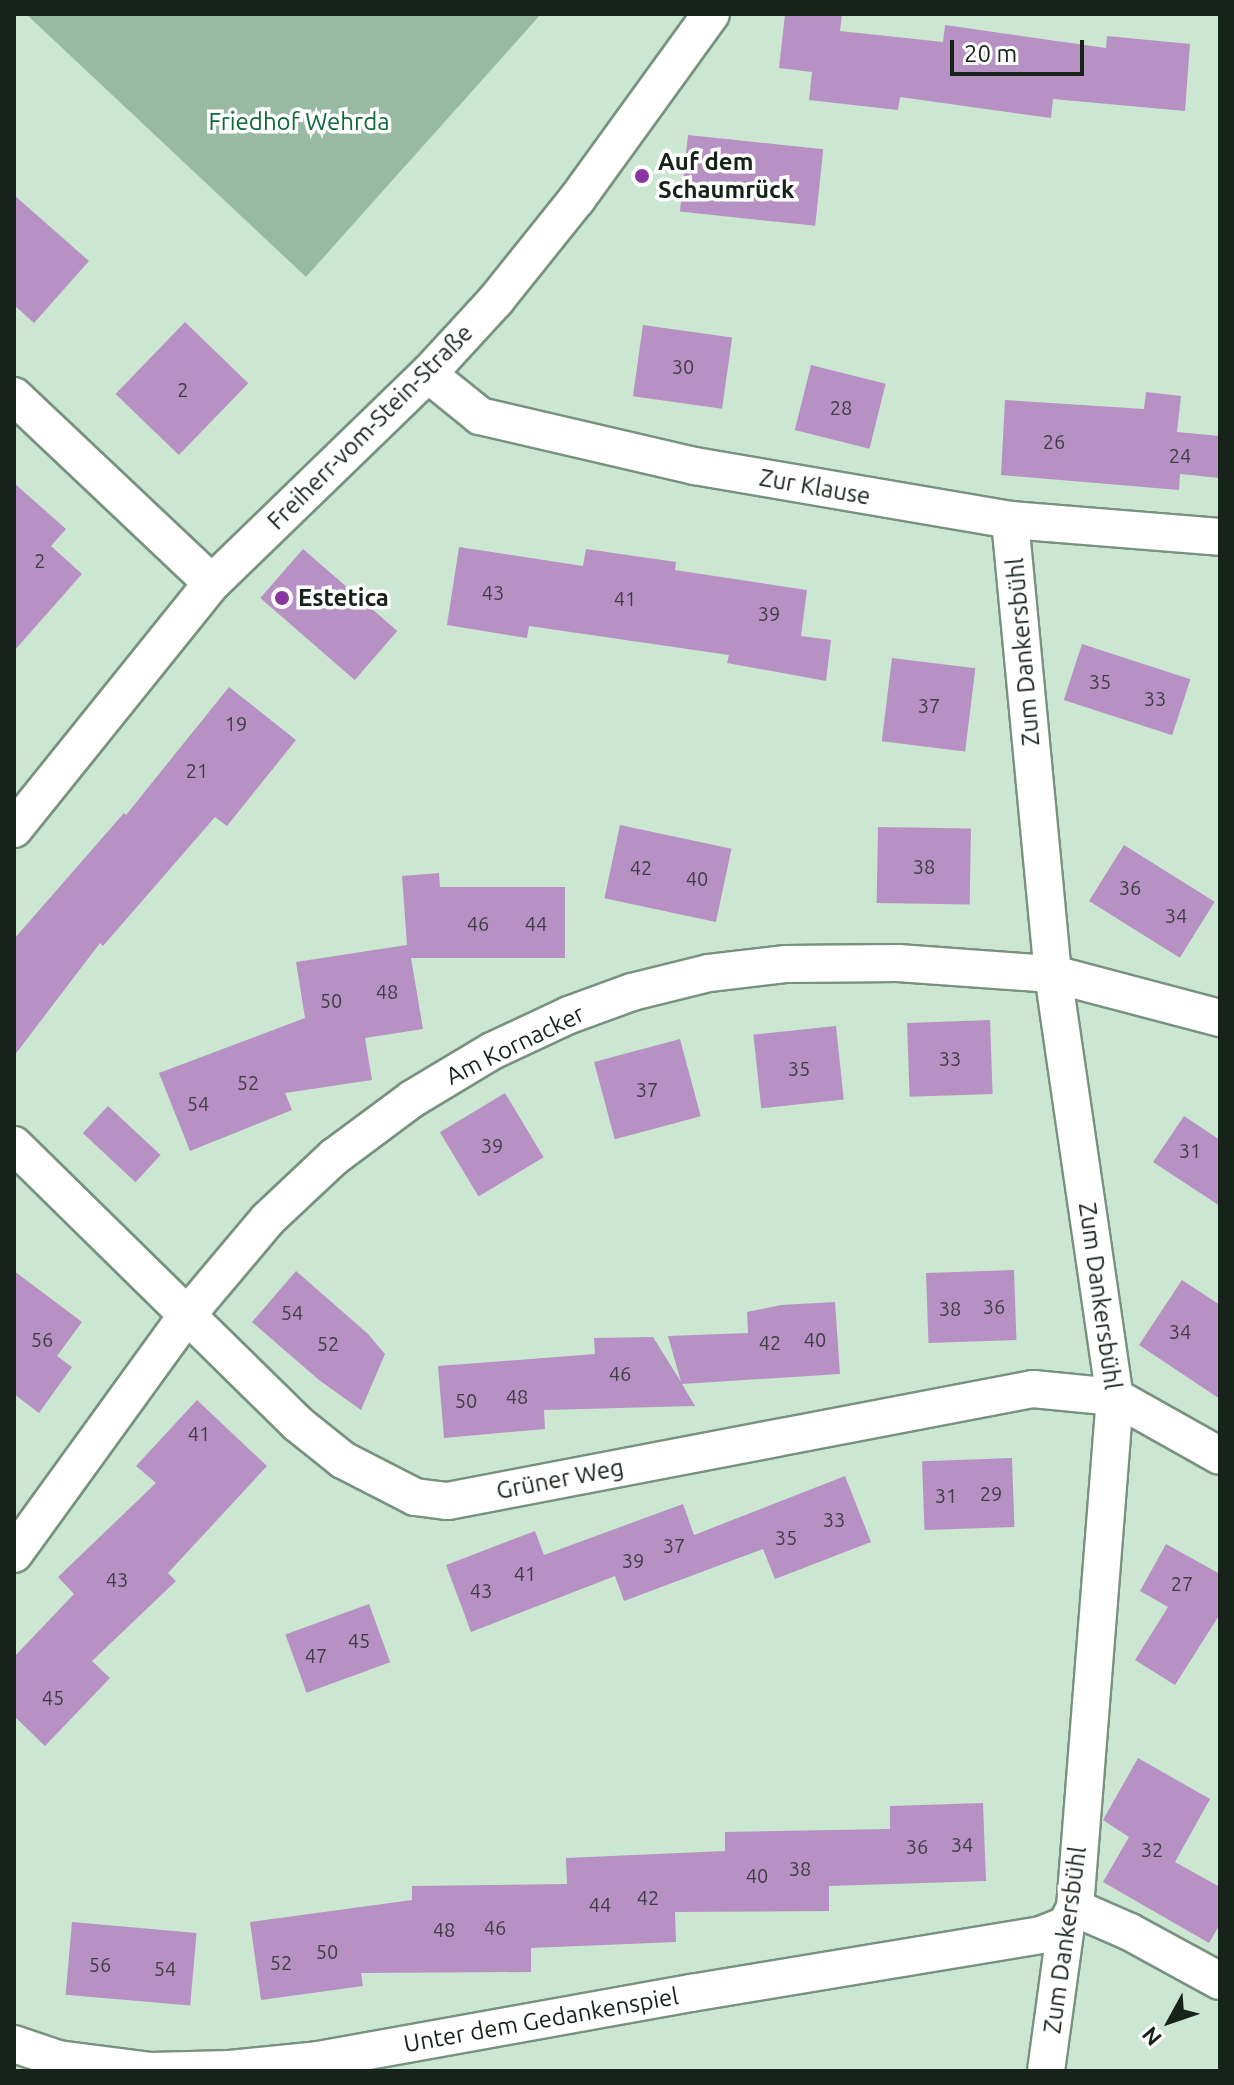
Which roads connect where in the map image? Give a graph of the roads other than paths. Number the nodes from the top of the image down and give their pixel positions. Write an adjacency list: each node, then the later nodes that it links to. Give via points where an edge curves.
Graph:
1 (711, 14): 2 (street, Freiherr-vom-Stein-Straße, via 544,241)
2 (428, 374): 4 (street, Zur Klause, via 480,416 695,466); 6 (street, Freiherr-vom-Stein-Straße)
3 (14, 396): 6 (street)
4 (1010, 520): 5 (street, Zur Klause); 8 (street, Zum Dankersbühl)
5 (1220, 537)
6 (212, 583): 7 (street, Freiherr-vom-Stein-Straße)
7 (14, 829)
8 (1053, 974): 9 (street, Am Kornacker); 11 (street, Am Kornacker, via 898,963 786,964 709,973 569,1015 492,1051 412,1099 334,1157 268,1219); 12 (street, Zum Dankersbühl)
9 (1220, 1018)
10 (14, 1145): 11 (street, Grüner Weg)
11 (188, 1314): 12 (street, Grüner Weg, via 298,1424 343,1460 415,1497 448,1501 1033,1389); 14 (street, Am Kornacker)
12 (1115, 1397): 13 (street, Grüner Weg); 15 (street, Zum Dankersbühl)
13 (1220, 1456)
14 (14, 1554)
15 (1070, 1917): 16 (street, via 1130,1932); 17 (street, Unter dem Gedankenspiel, via 1041,1935 318,2060 151,2071 58,2059); 18 (street, Zum Dankersbühl)
16 (1220, 1981)
17 (14, 2044)
18 (1046, 2071)

